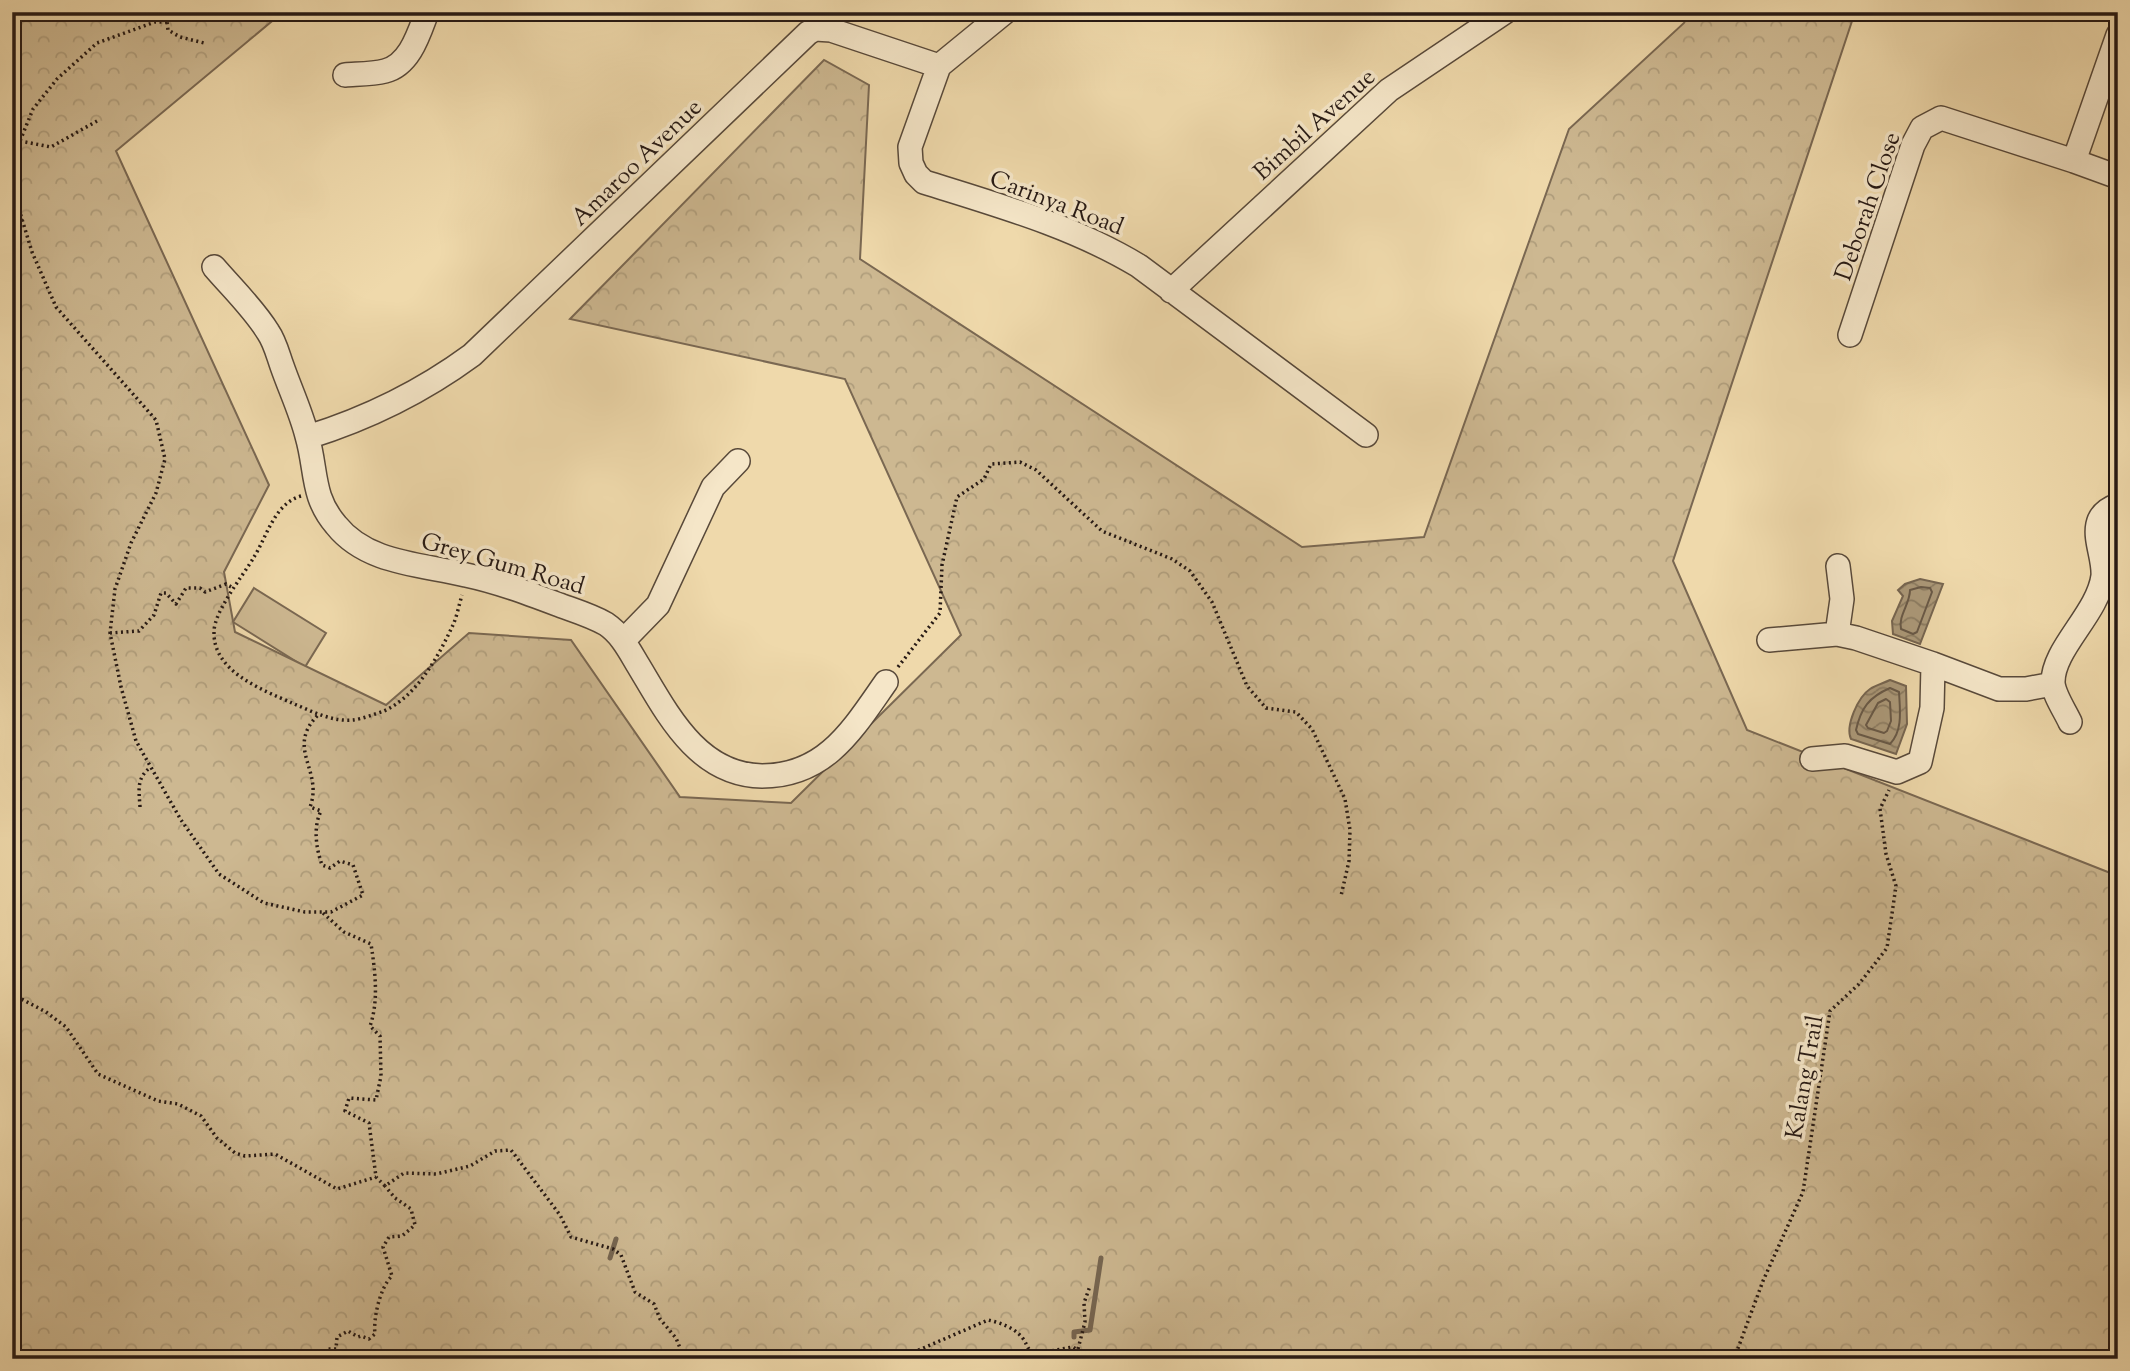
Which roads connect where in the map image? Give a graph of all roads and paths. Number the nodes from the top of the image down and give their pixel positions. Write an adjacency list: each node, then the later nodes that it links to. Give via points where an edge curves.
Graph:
1 (171, 12): 6 (path)
2 (427, 12): 10 (street, via 418,38 399,64 387,71)
3 (1005, 12): 9 (street)
4 (1505, 12): 18 (street, Bimbil Avenue, via 1389,90)
5 (822, 20): 9 (street, Amaroo Avenue, via 840,32); 21 (street, Amaroo Avenue, via 472,355 405,396)
6 (167, 22): 8 (path, via 167,30); 12 (path, via 97,43 57,79 33,109)
7 (2118, 35): 13 (street)
8 (204, 43)
9 (939, 66): 18 (street, Carinya Road, via 910,147 911,163 924,182 1083,236 1139,266)
10 (345, 75)
11 (97, 121): 12 (path, via 51,148)
12 (20, 141): 15 (path, via 15,163)
13 (2074, 160): 14 (street, Deborah Close); 19 (street, Deborah Close, via 1941,118 1922,128)
14 (2118, 177)
15 (22, 218): 16 (path); 28 (path, via 56,307 156,420 165,459 156,493 115,589)
16 (12, 225)
17 (214, 267): 21 (street, Grey Gum Road, via 269,333)
18 (1171, 291): 20 (street, Carinya Road)
19 (1850, 335)
20 (1366, 435)
21 (308, 437): 23 (street, Grey Gum Road)
22 (738, 461): 30 (street, via 713,487 658,605)
23 (316, 492): 26 (street, Grey Gum Road, via 338,528 364,550); 27 (path, via 290,499 278,512)
24 (2118, 505): 34 (street, via 2102,517 2096,529 2103,576 2090,612 2059,658)
25 (1838, 566): 29 (street, via 1842,599)
26 (469, 575): 30 (street, Grey Gum Road, via 592,617); 35 (path, via 454,624 412,692 385,710 353,720)
27 (233, 588): 28 (path, via 226,584 205,592 200,587 186,588 176,604 161,593 153,615 139,631); 35 (path, via 214,631 217,649 228,665 263,691)
28 (110, 633): 38 (path, via 136,741)
29 (1837, 634): 31 (street); 32 (street)
30 (624, 640): 33 (street, Grey Gum Road, via 686,738 719,766 744,774 781,774 815,764 853,729)
31 (1769, 640)
32 (1933, 664): 34 (street, via 1999,689); 39 (street, via 1932,708 1920,762)
33 (886, 682): 41 (path, via 940,613 942,565 957,497 984,479 990,464 1020,462 1036,470 1102,531 1190,571 1212,602 1247,686 1266,708 1296,712 1312,729 1345,799 1349,862)
34 (2053, 684): 36 (street)
35 (319, 714): 42 (path, via 303,736 315,795 310,807 321,811 315,824 317,852 322,865 331,868 340,861 352,865 363,895)
36 (2070, 722)
37 (1812, 760): 39 (street, via 1845,756)
38 (151, 767): 40 (path, via 139,780); 42 (path, via 219,874 264,903)
39 (1897, 772): 54 (path, Kalang Trail, via 1880,809 1896,886 1887,948 1830,1011 1803,1192)
40 (140, 807)
41 (1340, 896)
42 (323, 913): 44 (path, via 344,932 371,944 374,1014 370,1026 380,1036 382,1076 376,1100 349,1098 345,1111 369,1123)
43 (12, 994): 44 (path, via 66,1027 98,1074 201,1116 216,1139 235,1153 275,1154 337,1189)
44 (376, 1177): 45 (path)
45 (385, 1186): 48 (path, via 411,1209 415,1225 402,1236 389,1237 383,1247 392,1276 379,1302 375,1334 369,1339 348,1331 337,1337 336,1349 326,1349); 51 (path, via 404,1173 436,1174 470,1166 495,1151 511,1150 571,1237 614,1248 635,1292 654,1304 682,1353)
46 (1090, 1286): 47 (path)
47 (1078, 1349): 52 (path, via 1034,1354 1022,1337 1002,1323 988,1320); 53 (path)
48 (328, 1352): 49 (path); 50 (path)
49 (320, 1359)
50 (341, 1359)
51 (697, 1359)
52 (898, 1359)
53 (1092, 1359)
54 (1734, 1359)

